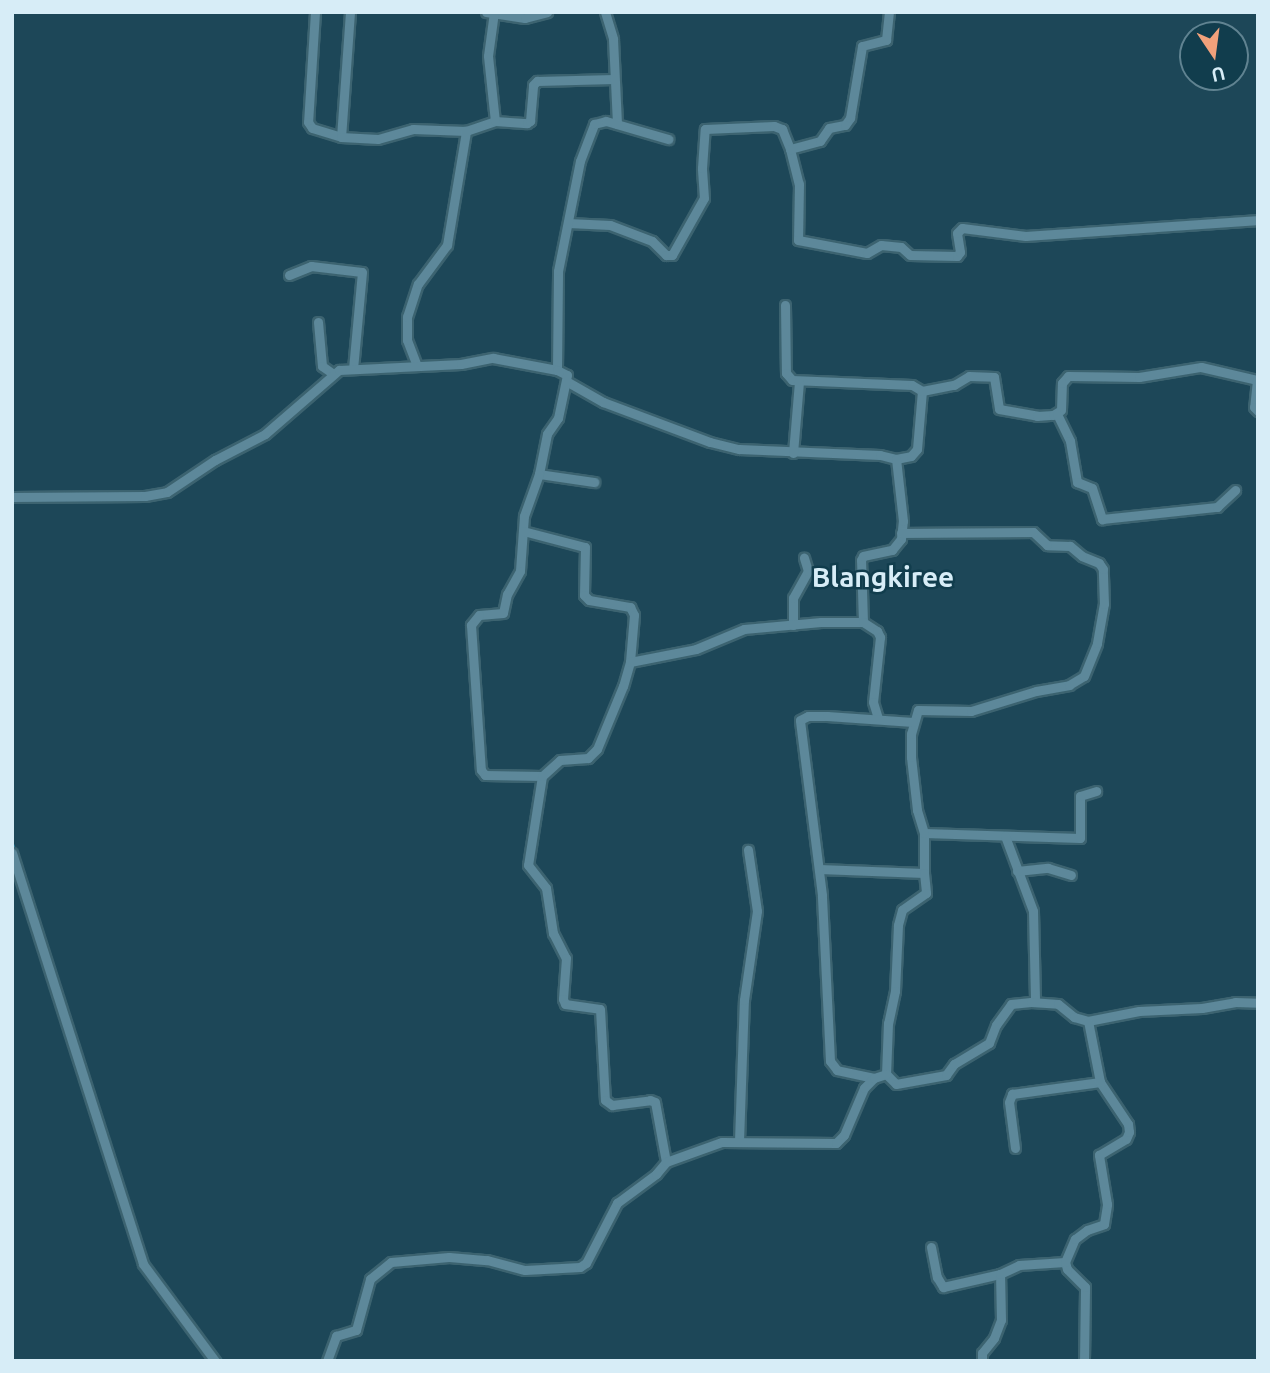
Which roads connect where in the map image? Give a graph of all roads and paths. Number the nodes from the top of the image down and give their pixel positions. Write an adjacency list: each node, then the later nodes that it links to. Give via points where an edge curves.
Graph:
1 (315, 12): 11 (street, via 308,122 312,128)
2 (351, 12): 11 (street)
3 (547, 12): 6 (street, via 534,18)
4 (605, 12): 7 (street, via 612,32)
5 (889, 12): 13 (street, via 886,40 862,46 847,124 829,128 817,142)
6 (491, 13): 8 (street, via 488,55)
7 (614, 79): 8 (street, via 537,81 530,121); 9 (street)
8 (495, 121): 10 (street)
9 (617, 124): 12 (street); 15 (street, via 599,120 594,124 580,161)
10 (466, 131): 11 (street, via 413,129 378,139); 19 (street, via 447,245 418,284 407,317 407,340)
11 (341, 137)
12 (668, 139)
13 (790, 149): 14 (street, via 800,196 798,240 867,253 881,245 901,247 910,255 957,256 957,233 962,229 1026,236); 15 (street, via 782,129 774,126 705,129 704,198 670,256 630,231)
14 (1258, 220)
15 (568, 223): 21 (street, via 558,271)
16 (289, 275): 20 (street, via 306,266 360,271)
17 (785, 304): 25 (street, via 786,373)
18 (318, 322): 22 (street, via 322,366)
19 (417, 366): 20 (street); 21 (street, via 494,358)
20 (354, 369): 22 (street)
21 (556, 370): 24 (street, via 567,375)
22 (332, 373): 34 (street, via 265,434 175,488 145,496)
23 (1257, 380): 27 (street, via 1254,407); 28 (street, via 1190,367 1139,377 1074,375 1062,380)
24 (566, 381): 29 (street, via 603,402 710,442); 31 (street)
25 (799, 381): 26 (street, via 912,385); 29 (street)
26 (922, 391): 28 (street, via 954,385 970,376 992,376 999,409 1037,416); 30 (street, via 917,449 911,456)
27 (1258, 411)
28 (1057, 414): 33 (street, via 1070,441 1077,482 1092,488 1102,519 1217,507)
29 (793, 453): 30 (street)
30 (896, 459): 36 (street)
31 (539, 474): 32 (street); 35 (street)
32 (594, 482)
33 (1235, 490)
34 (12, 497)
35 (523, 531): 40 (street, via 584,547 584,595 632,610); 43 (street, via 522,562 503,613 473,618 471,638 482,773)
36 (901, 533): 38 (street, via 895,548 861,560); 42 (street, via 1033,532 1047,545 1065,544 1099,563 1103,578 1097,643 1084,676 1069,685 971,711 918,710)
37 (804, 558): 39 (street, via 808,571 793,597)
38 (863, 622): 39 (street); 41 (street, via 880,637 873,702)
39 (793, 625): 40 (street, via 744,629 696,649)
40 (630, 662): 43 (street, via 593,754 559,760)
41 (878, 718): 42 (street); 49 (street, via 808,716 800,720)
42 (914, 722): 45 (street, via 911,757 917,810)
43 (542, 776): 61 (street, via 527,865 546,888 553,933 566,958 563,999 565,1004 600,1009 605,1101 612,1105 655,1102)
44 (1096, 790): 46 (street, via 1080,796 1080,838)
45 (925, 833): 46 (street); 51 (street)
46 (1005, 836): 50 (street)
47 (748, 849): 59 (street, via 757,911 744,1000)
48 (12, 853): 65 (street, via 143,1264)
49 (819, 869): 51 (street); 57 (street, via 830,1061 838,1070)
50 (1017, 871): 52 (street, via 1048,868); 53 (street, via 1033,911)
51 (924, 873): 56 (street, via 926,893 902,910 898,925)
52 (1071, 874)
53 (1035, 1002): 55 (street, via 1058,1004); 56 (street, via 1009,1006 989,1042 954,1064 944,1077 896,1084)
54 (1258, 1003): 55 (street, via 1139,1011)
55 (1088, 1021): 58 (street)
56 (886, 1074): 57 (street)
57 (874, 1078): 59 (street, via 857,1098 844,1135 836,1143)
58 (1100, 1082): 60 (street, via 1012,1094); 63 (street, via 1129,1132 1126,1139 1099,1155 1107,1204 1104,1224 1075,1239)
59 (739, 1141): 61 (street, via 711,1145)
60 (1015, 1148)
61 (666, 1162): 66 (street, via 617,1203 580,1267 526,1270 449,1257 386,1264 368,1282 356,1331 336,1336)
62 (931, 1247): 64 (street, via 943,1287)
63 (1065, 1262): 64 (street, via 1019,1265); 68 (street, via 1085,1287)
64 (1000, 1273): 67 (street, via 1001,1320)
65 (215, 1361)
66 (327, 1361)
67 (982, 1361)
68 (1084, 1361)

